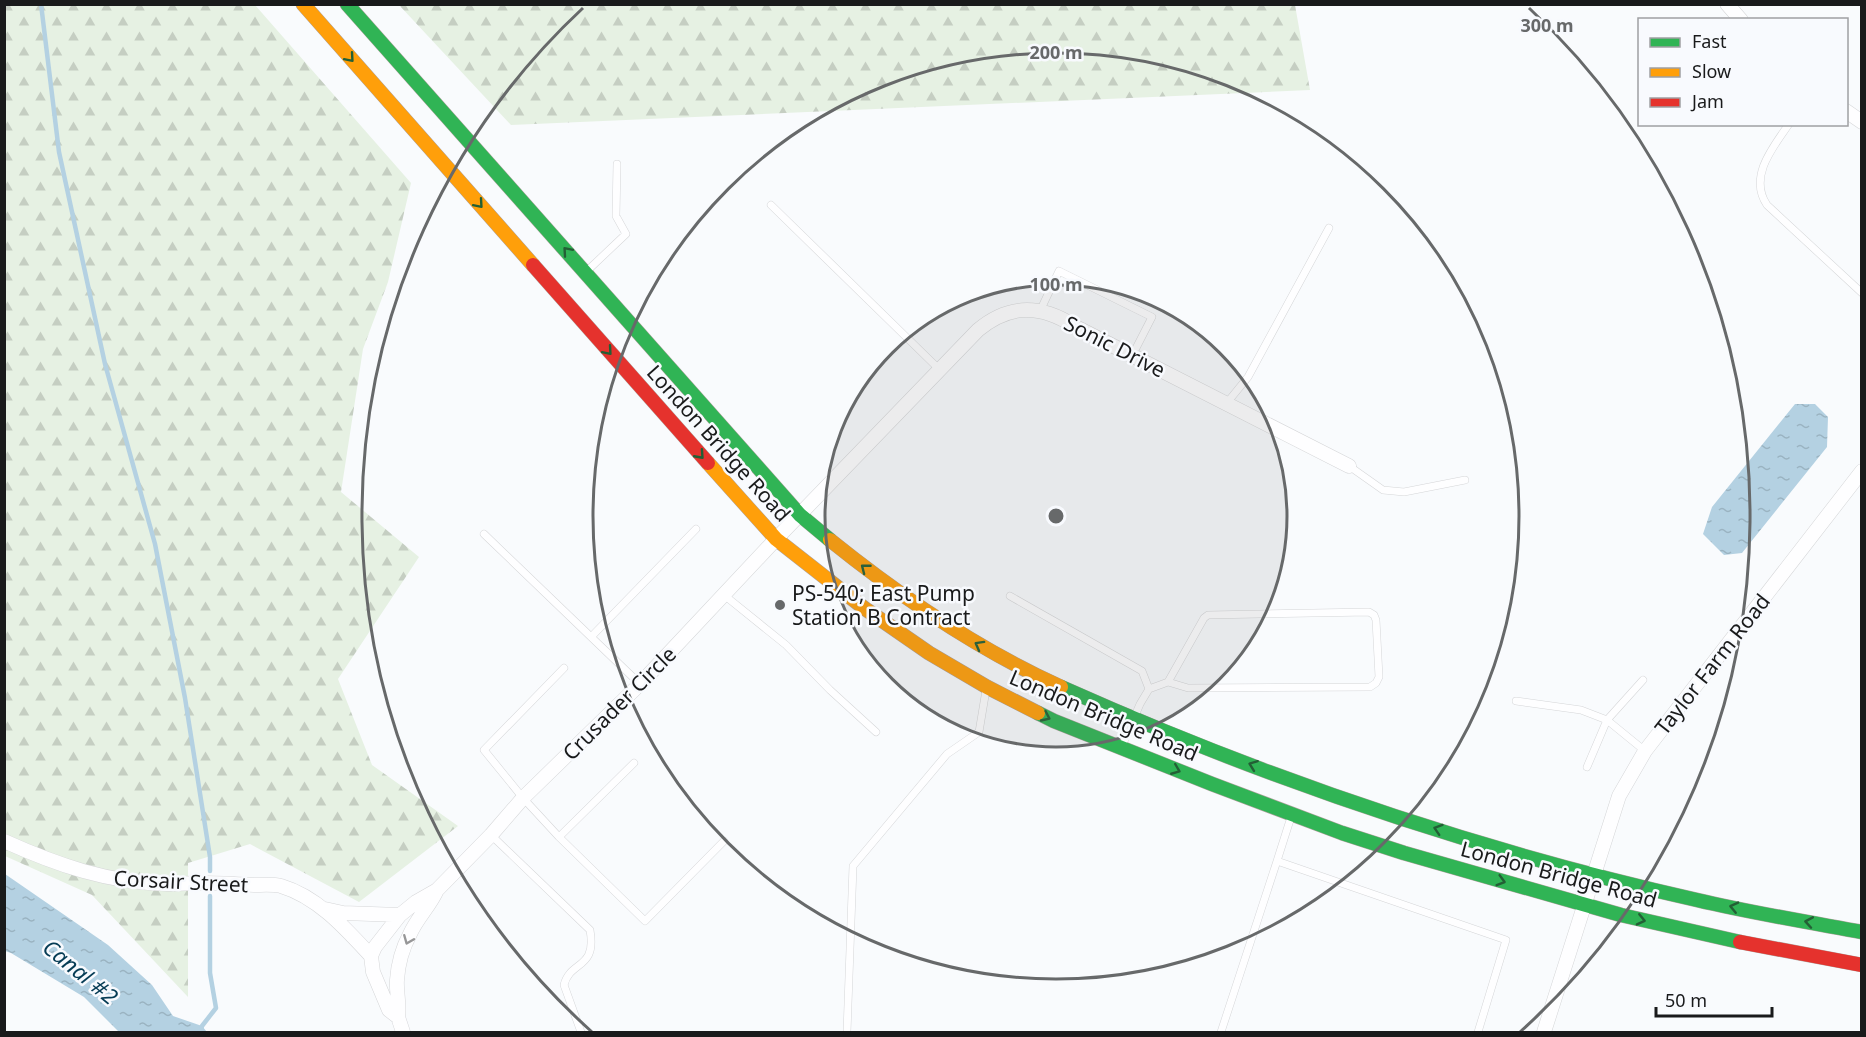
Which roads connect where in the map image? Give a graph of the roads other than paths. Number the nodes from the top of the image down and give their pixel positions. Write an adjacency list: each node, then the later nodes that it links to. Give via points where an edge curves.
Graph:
1 (348, 4): 11 (main road, London Bridge Road, one-way to 1)
2 (1727, 4): 4 (street)
3 (312, 8): 23 (main road, London Bridge Road, one-way to 23)
4 (1739, 18)
5 (1848, 112): 6 (street)
6 (1862, 122)
7 (1788, 126): 12 (lane, via 1761,171 1762,199)
8 (617, 164): 11 (lane, via 616,216 626,234)
9 (771, 205): 15 (lane)
10 (1329, 228): 16 (lane, via 1248,377)
11 (586, 272): 20 (main road, London Bridge Road)
12 (1862, 293)
13 (1040, 311): 14 (street, Sonic Drive, via 1060,317); 14 (lane, via 1059,271 1152,317); 15 (street, Sonic Drive, via 1017,310 988,322)
14 (1132, 356): 16 (street, Sonic Drive)
15 (941, 371): 20 (street, Sonic Drive)
16 (1226, 404): 17 (street, Sonic Drive)
17 (1349, 466): 19 (lane, via 1383,490 1404,492)
18 (1862, 471): 38 (street, Taylor Farm Road)
19 (1465, 480)
20 (800, 515): 23 (street, Crusader Circle); 34 (main road, London Bridge Road, one-way to 20, via 1032,674 964,636 888,585)
21 (696, 529): 26 (lane)
22 (484, 534): 26 (lane)
23 (776, 539): 24 (street, Crusader Circle); 31 (main road, London Bridge Road, via 864,608)
24 (724, 595): 30 (street, Crusader Circle); 36 (lane, via 786,645)
25 (1010, 596): 32 (lane, via 1142,671)
26 (591, 637): 30 (lane)
27 (564, 668): 41 (lane, via 484,750)
28 (1643, 680): 35 (lane)
29 (1168, 682): 29 (lane, via 1208,615 1369,612 1376,620 1379,677 1370,687 1188,688); 32 (lane)
30 (640, 684): 41 (street, Crusader Circle)
31 (987, 687): 37 (main road, London Bridge Road, one-way to 37, via 1054,721); 59 (lane, via 979,732 947,754 853,866)
32 (1149, 689): 34 (lane)
33 (1516, 701): 35 (lane, via 1581,710)
34 (1134, 718): 37 (lane); 48 (main road, London Bridge Road, one-way to 34, via 1376,809)
35 (1607, 720): 38 (lane); 40 (lane)
36 (876, 732)
37 (1121, 748): 42 (main road, London Bridge Road, one-way to 42)
38 (1645, 751): 48 (street, Taylor Farm Road, via 1620,796)
39 (634, 763): 44 (lane)
40 (1587, 767)
41 (523, 798): 43 (street, Crusader Circle); 44 (lane)
42 (1292, 814): 47 (lane); 50 (main road, London Bridge Road, one-way to 50, via 1404,853)
43 (491, 835): 49 (street, Crusader Circle); 58 (lane, via 590,930 592,950 564,985)
44 (559, 837): 46 (lane, via 645,921)
45 (4, 841): 51 (street, Corsair Street, via 97,876 167,884 280,886)
46 (724, 842)
47 (1277, 861): 60 (lane); 61 (lane, via 1506,940)
48 (1594, 875): 50 (street); 53 (main road, London Bridge Road, one-way to 48, via 1762,914)
49 (437, 890): 52 (street, Crusader Circle); 56 (street, Crusader Circle, one-way to 56, via 409,934 401,957)
50 (1585, 905): 55 (main road, London Bridge Road, one-way to 55); 62 (street)
51 (322, 908): 52 (street, Corsair Street, via 343,913); 54 (street, Corsair Street)
52 (400, 915): 54 (street, Crusader Circle)
53 (1862, 932)
54 (371, 956): 56 (street, Crusader Circle, via 373,972 389,1010)
55 (1862, 965)
56 (398, 1017): 57 (street, Crusader Circle)
57 (403, 1032)
58 (581, 1032)
59 (847, 1032)
60 (1221, 1032)
61 (1478, 1032)
62 (1544, 1032)

